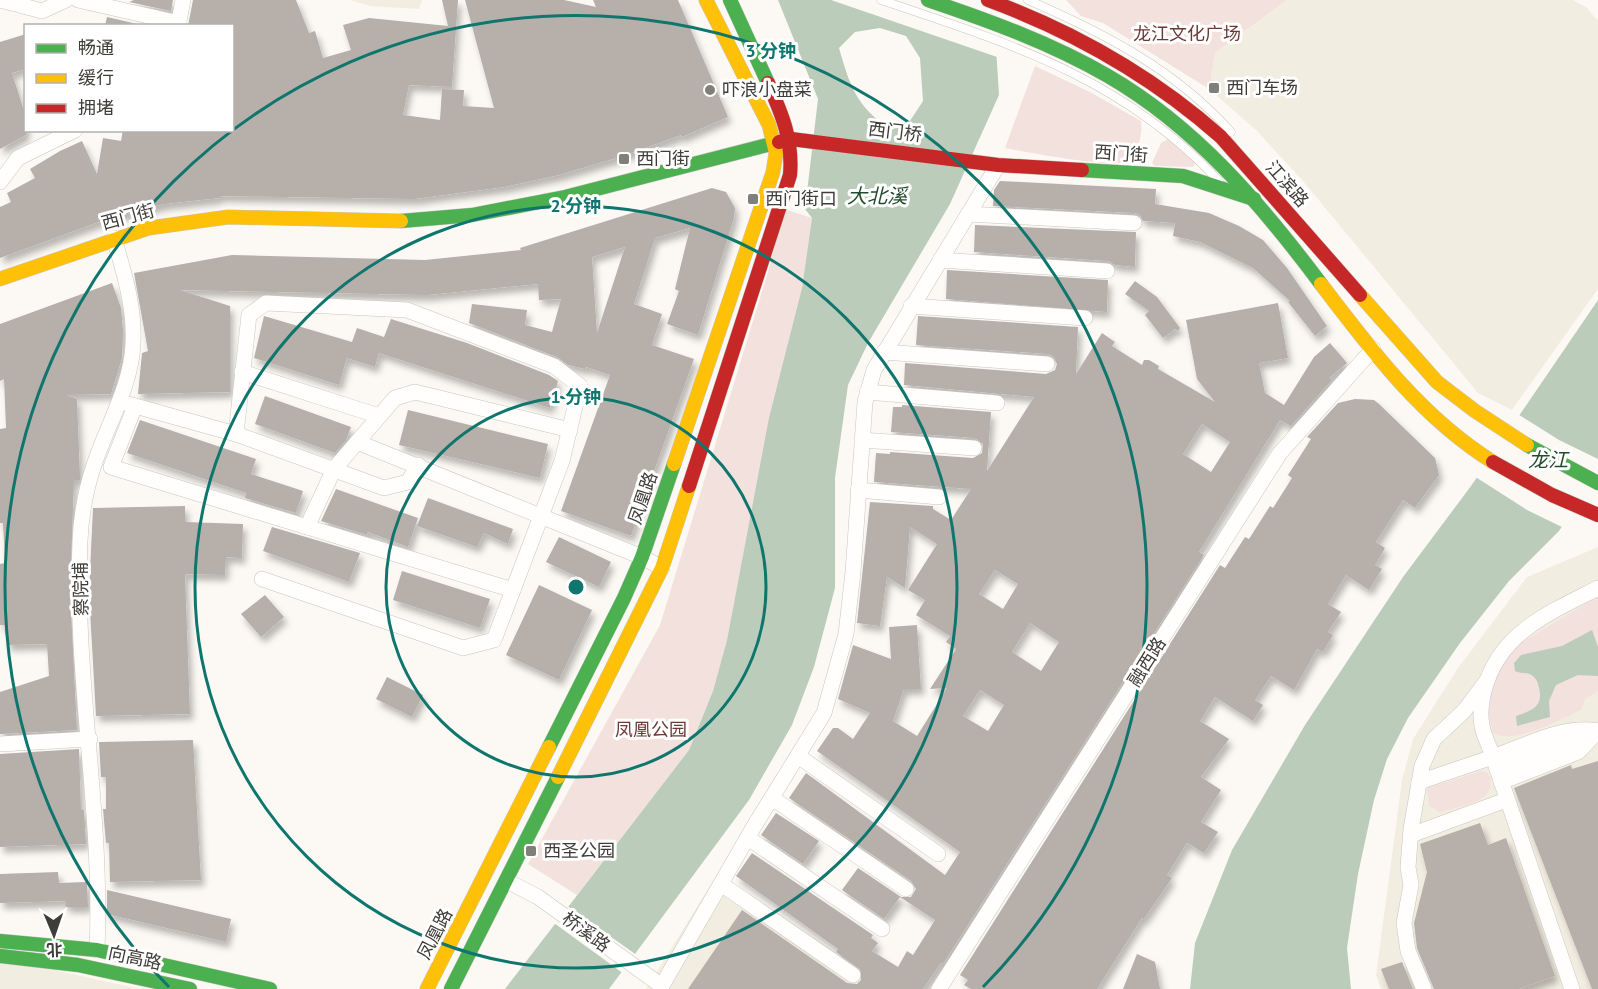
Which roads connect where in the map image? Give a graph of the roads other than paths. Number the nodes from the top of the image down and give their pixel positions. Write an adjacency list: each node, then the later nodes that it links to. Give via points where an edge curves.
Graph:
1 (0, 0): 2 (street, via 42,11)
2 (66, 0)
3 (78, 0): 11 (street)
4 (183, 0): 11 (street)
5 (706, 0): 15 (street, 凤凰路)
6 (730, 0): 14 (street)
7 (881, 0): 18 (lane, via 1007,42 1066,68 1164,129)
8 (928, 0): 19 (street, 江滨路, via 1010,27 1076,56 1126,85 1183,128)
9 (988, 0): 38 (street, 江滨路, via 1041,19 1111,54 1194,112 1221,137 1437,382)
10 (1028, 0): 13 (lane, via 1091,27 1147,59 1203,103)
11 (178, 24)
12 (71, 132): 17 (street, via 18,159)
13 (1237, 138)
14 (796, 139): 15 (street, 西门街); 16 (street, 西门桥); 53 (street, via 790,175)
15 (774, 142): 23 (street, 西门街, via 565,197 472,215 412,221 228,217 149,228); 52 (street, 凤凰路, via 773,172 756,229)
16 (991, 163): 18 (street, 西门街, via 1183,176); 20 (street)
17 (0, 182)
18 (1225, 188): 19 (street, 西门街)
19 (1254, 199): 29 (street, 江滨路)
20 (968, 214): 22 (street); 24 (street)
21 (1304, 217): 38 (lane, via 1443,377)
22 (1134, 224)
23 (114, 238): 26 (street, 西门街); 34 (street, 察院埔, via 132,306 133,325 132,359)
24 (940, 260): 25 (street); 27 (street)
25 (1107, 271)
26 (0, 279)
27 (911, 306): 28 (street); 30 (street)
28 (1085, 318)
29 (1373, 349): 49 (street, 江滨路, via 1422,407 1480,453); 82 (street, 融西路, via 1280,453)
30 (884, 352): 31 (street); 33 (street)
31 (1047, 364)
32 (242, 372): 37 (street); 39 (street, via 249,315 266,303 407,310 554,366 580,386); 40 (street)
33 (867, 393): 35 (street); 41 (street)
34 (119, 401): 36 (street); 59 (street, 察院埔, via 94,466 80,540)
35 (997, 403)
36 (135, 406): 40 (street); 51 (street, via 111,467)
37 (379, 416): 39 (street, via 395,398 415,392); 42 (street)
38 (1497, 428): 46 (street, 江滨路)
39 (570, 430): 50 (street)
40 (236, 434): 45 (street)
41 (862, 440): 43 (street); 47 (street)
42 (357, 442): 44 (street); 45 (street)
43 (974, 448)
44 (418, 465): 45 (street, via 408,482 384,488); 50 (street)
45 (334, 469): 51 (street)
46 (1598, 483)
47 (858, 490): 48 (street); 61 (street, via 846,634 824,713)
48 (939, 497)
49 (1591, 513)
50 (542, 518): 52 (street); 56 (street)
51 (307, 527): 56 (street)
52 (642, 557): 53 (street); 80 (street, 凤凰路)
53 (662, 568): 69 (street)
54 (262, 579): 56 (street, via 463,648 494,640)
55 (1598, 588): 57 (street, via 1517,634 1502,649)
56 (513, 590)
57 (1488, 679): 62 (street, via 1480,699 1482,726); 63 (street, via 1464,711 1434,738)
58 (1598, 731): 62 (street, via 1583,728 1564,733); 62 (street, via 1578,752)
59 (90, 739): 60 (street); 74 (street, 察院埔, via 97,851)
60 (0, 744)
61 (798, 756): 64 (street); 68 (street)
62 (1497, 769): 63 (street); 65 (street)
63 (1419, 782): 66 (street)
64 (772, 798): 67 (street); 71 (street)
65 (1506, 800): 66 (street); 84 (street)
66 (1411, 835): 83 (street, via 1411,885 1404,923 1408,951)
67 (748, 838): 70 (street); 72 (street)
68 (938, 854)
69 (507, 881): 77 (street, 桥溪路, via 538,897); 81 (street)
70 (722, 884): 76 (street); 77 (street)
71 (906, 890)
72 (882, 929)
73 (0, 941): 74 (street)
74 (97, 950): 79 (street)
75 (0, 956): 78 (street, 向高路, via 78,965)
76 (853, 975)
77 (659, 986)
78 (190, 989)
79 (270, 989)
80 (427, 989)
81 (451, 989)
82 (939, 989)
83 (1424, 989)
84 (1572, 989)

